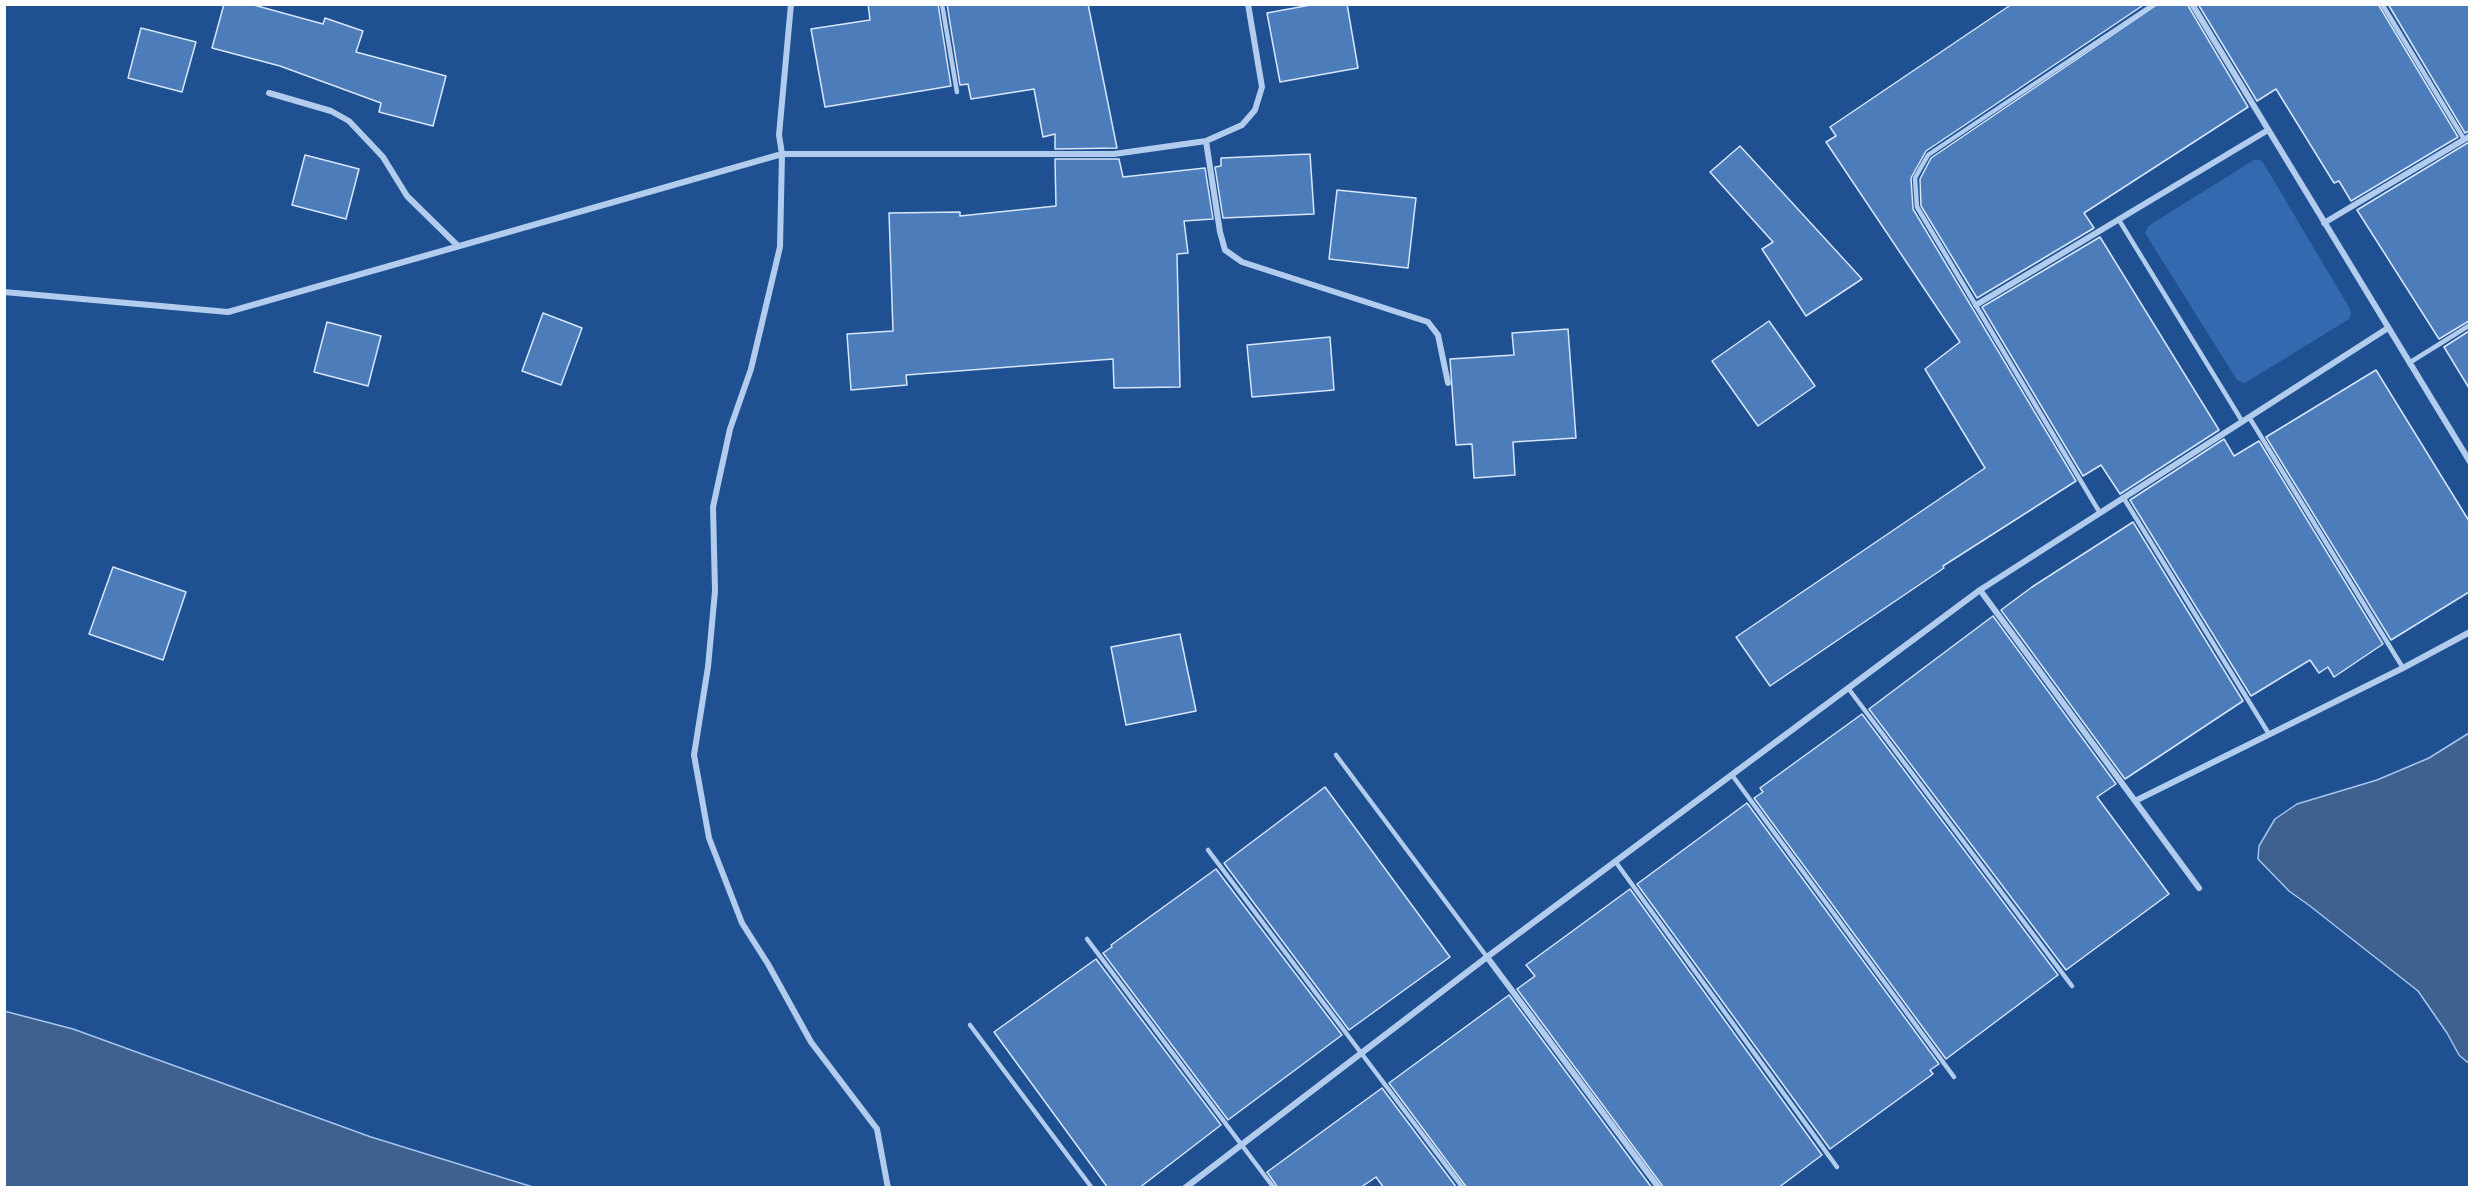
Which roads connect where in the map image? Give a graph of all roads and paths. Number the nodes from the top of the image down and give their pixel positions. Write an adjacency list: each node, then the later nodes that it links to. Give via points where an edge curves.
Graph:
1 (791, 4): 12 (street, via 779,135)
2 (942, 4): 7 (lane)
3 (1248, 4): 11 (street, via 1262,87 1255,110 1242,125)
4 (2154, 4): 17 (lane, via 1928,155 1915,178 1917,207)
5 (2192, 4): 9 (street)
6 (2382, 4): 10 (lane)
7 (957, 92)
8 (268, 93): 15 (street, via 331,111 349,121 383,158 407,196)
9 (2268, 130): 13 (street); 14 (street)
10 (2467, 138): 14 (street)
11 (1206, 141): 12 (street, via 1114,154); 21 (street, via 1226,250 1242,262 1428,322 1438,335)
12 (782, 154): 15 (street); 46 (street, via 780,248 754,358 730,429 713,507 715,591 694,755 710,838 742,923 811,1042 877,1129)
13 (2119, 220): 17 (street); 23 (lane)
14 (2325, 223): 19 (street)
15 (458, 246): 16 (street, via 228,312)
16 (4, 292)
17 (1976, 305): 26 (lane)
18 (2469, 325): 20 (lane)
19 (2388, 328): 20 (street); 22 (street)
20 (2409, 363): 24 (street)
21 (1448, 383)
22 (2249, 417): 23 (street); 29 (lane)
23 (2242, 421): 25 (street)
24 (2469, 462)
25 (2123, 497): 26 (street); 31 (lane)
26 (2100, 513): 27 (street)
27 (1980, 590): 30 (street); 34 (street)
28 (2469, 632): 29 (street)
29 (2403, 668): 31 (street)
30 (1848, 688): 33 (street); 40 (lane)
31 (2269, 734): 34 (street)
32 (1336, 755): 39 (lane)
33 (1732, 775): 36 (street); 43 (lane)
34 (2135, 801): 37 (street)
35 (1208, 850): 42 (lane)
36 (1615, 861): 39 (street); 45 (lane)
37 (2199, 888)
38 (1087, 939): 44 (lane)
39 (1487, 957): 42 (street); 51 (street)
40 (2072, 986)
41 (970, 1025): 47 (lane)
42 (1361, 1053): 44 (street); 50 (lane)
43 (1954, 1077)
44 (1241, 1144): 48 (street); 49 (lane)
45 (1837, 1167)
46 (888, 1188)
47 (1092, 1188)
48 (1185, 1188)
49 (1274, 1188)
50 (1463, 1188)
51 (1659, 1188)

